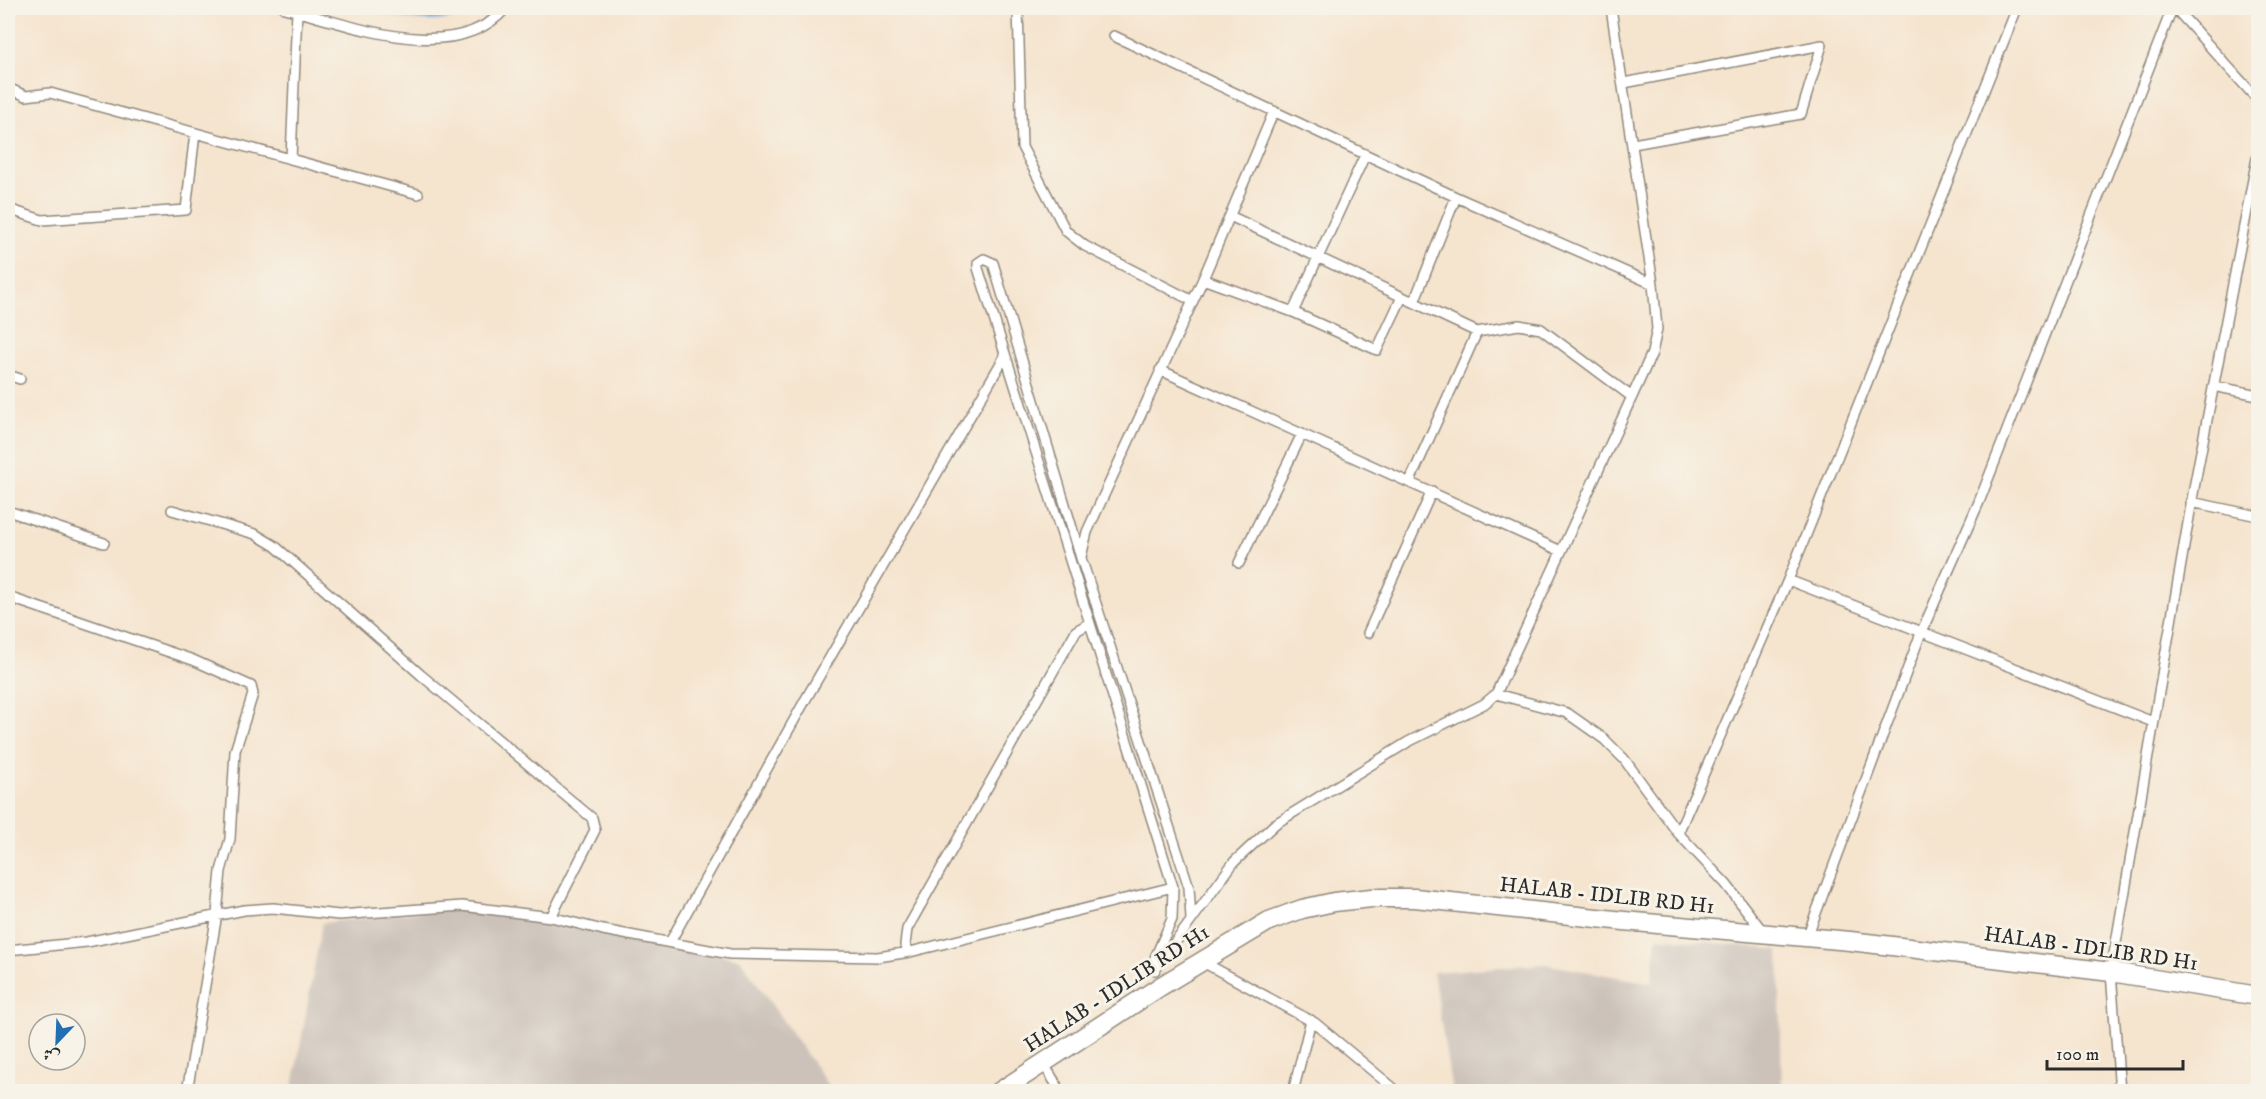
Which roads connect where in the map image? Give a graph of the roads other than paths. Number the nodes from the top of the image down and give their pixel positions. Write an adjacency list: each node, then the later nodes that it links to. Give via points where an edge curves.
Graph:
1 (284, 8): 8 (street)
2 (506, 8): 8 (street, via 460,37 407,39)
3 (1018, 8): 27 (street, via 1022,147 1066,231 1084,246)
4 (1611, 8): 10 (street)
5 (2017, 8): 50 (street)
6 (2169, 8): 54 (street, via 2170,14 1983,492)
7 (2175, 8): 12 (street)
8 (297, 11): 18 (street)
9 (1114, 36): 13 (street)
10 (1624, 83): 15 (street); 15 (street, via 1822,45 1801,114)
11 (8, 88): 14 (street, via 26,96 50,93)
12 (2259, 100)
13 (1274, 111): 17 (street); 22 (street)
14 (195, 133): 18 (street); 21 (street, via 186,210 42,220)
15 (1633, 144): 25 (street)
16 (2259, 153): 35 (street)
17 (1365, 155): 20 (street); 23 (street)
18 (291, 159): 19 (street)
19 (418, 194)
20 (1456, 197): 25 (street); 28 (street)
21 (8, 209)
22 (1230, 216): 23 (street); 24 (street)
23 (1317, 257): 26 (street); 29 (street)
24 (1203, 279): 27 (street); 29 (street)
25 (1653, 284): 37 (street, via 1657,329 1652,353)
26 (1401, 297): 28 (street); 29 (street, via 1377,350)
27 (1191, 300): 32 (street)
28 (1414, 302): 30 (street)
29 (1293, 312)
30 (1478, 332): 37 (street, via 1519,325 1541,329); 39 (street)
31 (1005, 356): 47 (street, via 978,268 984,259 993,263); 49 (street); 64 (street)
32 (1160, 370): 38 (street); 47 (street, via 1087,532)
33 (8, 375): 34 (street)
34 (20, 379)
35 (2213, 386): 36 (street); 41 (street)
36 (2259, 395)
37 (1632, 398): 46 (street)
38 (1302, 434): 39 (street); 48 (street)
39 (1410, 481): 40 (street)
40 (1432, 491): 46 (street); 53 (street)
41 (2191, 502): 44 (street); 56 (street)
42 (172, 510): 60 (street, via 255,534 275,546 592,818 595,830)
43 (8, 511): 45 (street)
44 (2259, 516)
45 (104, 543)
46 (1561, 551): 55 (street)
47 (1081, 558): 49 (street); 61 (street, via 1189,887)
48 (1239, 563)
49 (1073, 576): 52 (street)
50 (1788, 580): 54 (street); 57 (street)
51 (8, 597): 59 (street, via 193,660 251,686 234,760 230,839 220,871)
52 (1088, 624): 58 (street); 66 (street, via 1076,631 907,929 905,945)
53 (1368, 633)
54 (1921, 633): 56 (street); 63 (street)
55 (1496, 694): 57 (street, via 1567,714 1587,725 1624,759); 61 (street, via 1484,704 1408,742 1275,824 1234,862)
56 (2153, 722): 68 (street)
57 (1678, 833): 62 (street, via 1726,884)
58 (1173, 887): 66 (street); 69 (street, via 1173,912 1155,958)
59 (217, 914): 60 (street, via 273,908 339,915 462,906); 65 (street, via 87,942); 73 (street)
60 (551, 917): 64 (street)
61 (1191, 920): 69 (street)
62 (1764, 934): 63 (highway, HALAB - IDLIB RD H1); 67 (highway, HALAB - IDLIB RD H1, via 1415,898 1372,898 1334,902 1269,921)
63 (1807, 937): 68 (highway, HALAB - IDLIB RD H1)
64 (670, 942): 66 (street, via 744,955 878,957)
65 (8, 950)
66 (910, 952)
67 (1201, 961): 69 (highway, HALAB - IDLIB RD H1); 71 (street)
68 (2111, 972): 70 (highway, HALAB - IDLIB RD H1); 78 (street)
69 (1158, 978): 72 (highway, HALAB - IDLIB RD H1)
70 (2259, 996)
71 (1311, 1020): 76 (street); 77 (street)
72 (1043, 1063): 74 (highway, HALAB - IDLIB RD H1); 75 (street)
73 (187, 1092)
74 (999, 1092)
75 (1061, 1092)
76 (1293, 1092)
77 (1398, 1092)
78 (2120, 1092)

